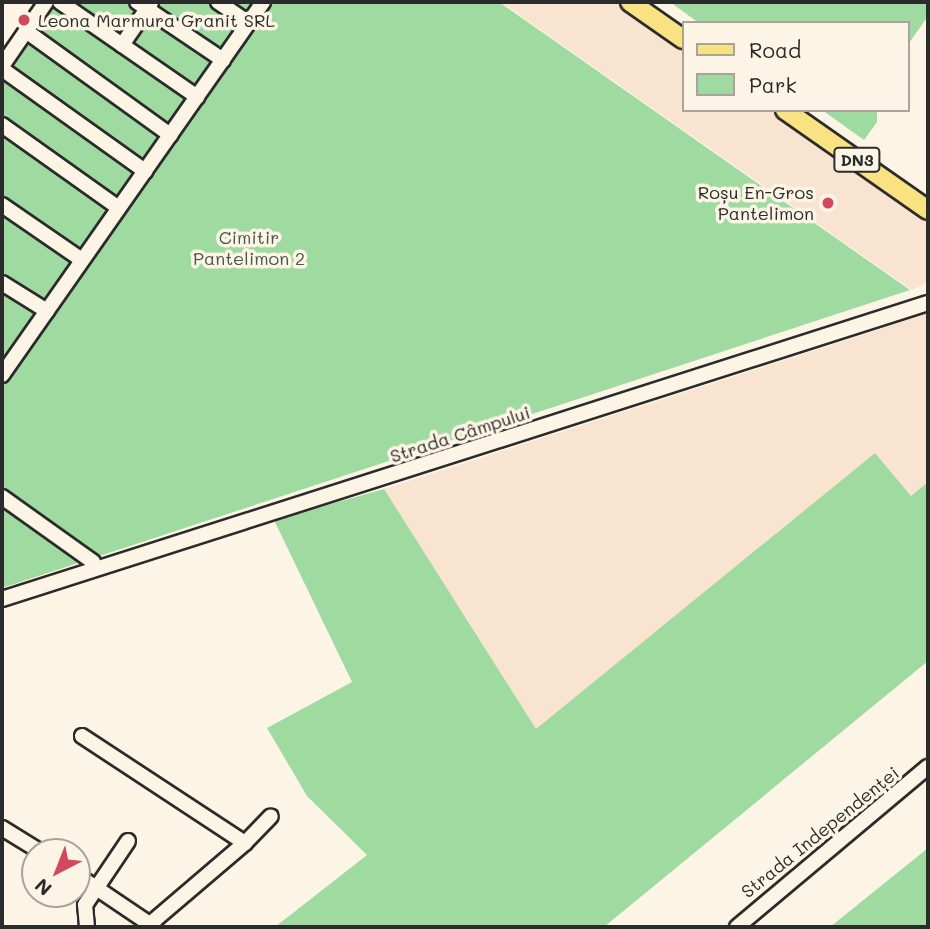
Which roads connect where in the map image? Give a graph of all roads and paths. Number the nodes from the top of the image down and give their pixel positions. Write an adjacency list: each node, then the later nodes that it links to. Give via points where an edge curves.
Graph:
1 (46, 2): 10 (street)
2 (60, 2): 12 (street)
3 (218, 2): 8 (street)
4 (263, 2): 8 (street)
5 (630, 2): 11 (main road)
6 (644, 2): 9 (main road)
7 (146, 4): 12 (street); 13 (street)
8 (248, 23): 13 (street)
9 (682, 28)
10 (26, 32): 14 (street); 19 (street)
11 (682, 38)
12 (122, 45): 15 (street)
13 (223, 60): 15 (street)
14 (2, 68): 20 (street)
15 (197, 97): 19 (street)
16 (788, 112): 24 (main road, DN3)
17 (803, 112): 21 (main road, DN3)
18 (2, 125): 23 (street)
19 (170, 135): 20 (street)
20 (145, 172): 23 (street)
21 (928, 200)
22 (2, 205): 25 (street)
23 (119, 208): 25 (street)
24 (928, 210)
25 (82, 260): 28 (street)
26 (2, 283): 28 (street)
27 (928, 303): 32 (street, Strada Câmpului)
28 (47, 311): 29 (street)
29 (2, 376)
30 (2, 497): 31 (street)
31 (93, 562)
32 (2, 599)
33 (82, 736): 39 (street)
34 (928, 767): 44 (street, Strada Independenței)
35 (271, 816): 39 (street)
36 (2, 828): 37 (street)
37 (21, 840)
38 (128, 841): 41 (street)
39 (245, 843): 42 (street)
40 (91, 885): 41 (street)
41 (96, 888): 42 (street); 43 (street, via 83,912)
42 (152, 926)
43 (87, 927)
44 (737, 927)

